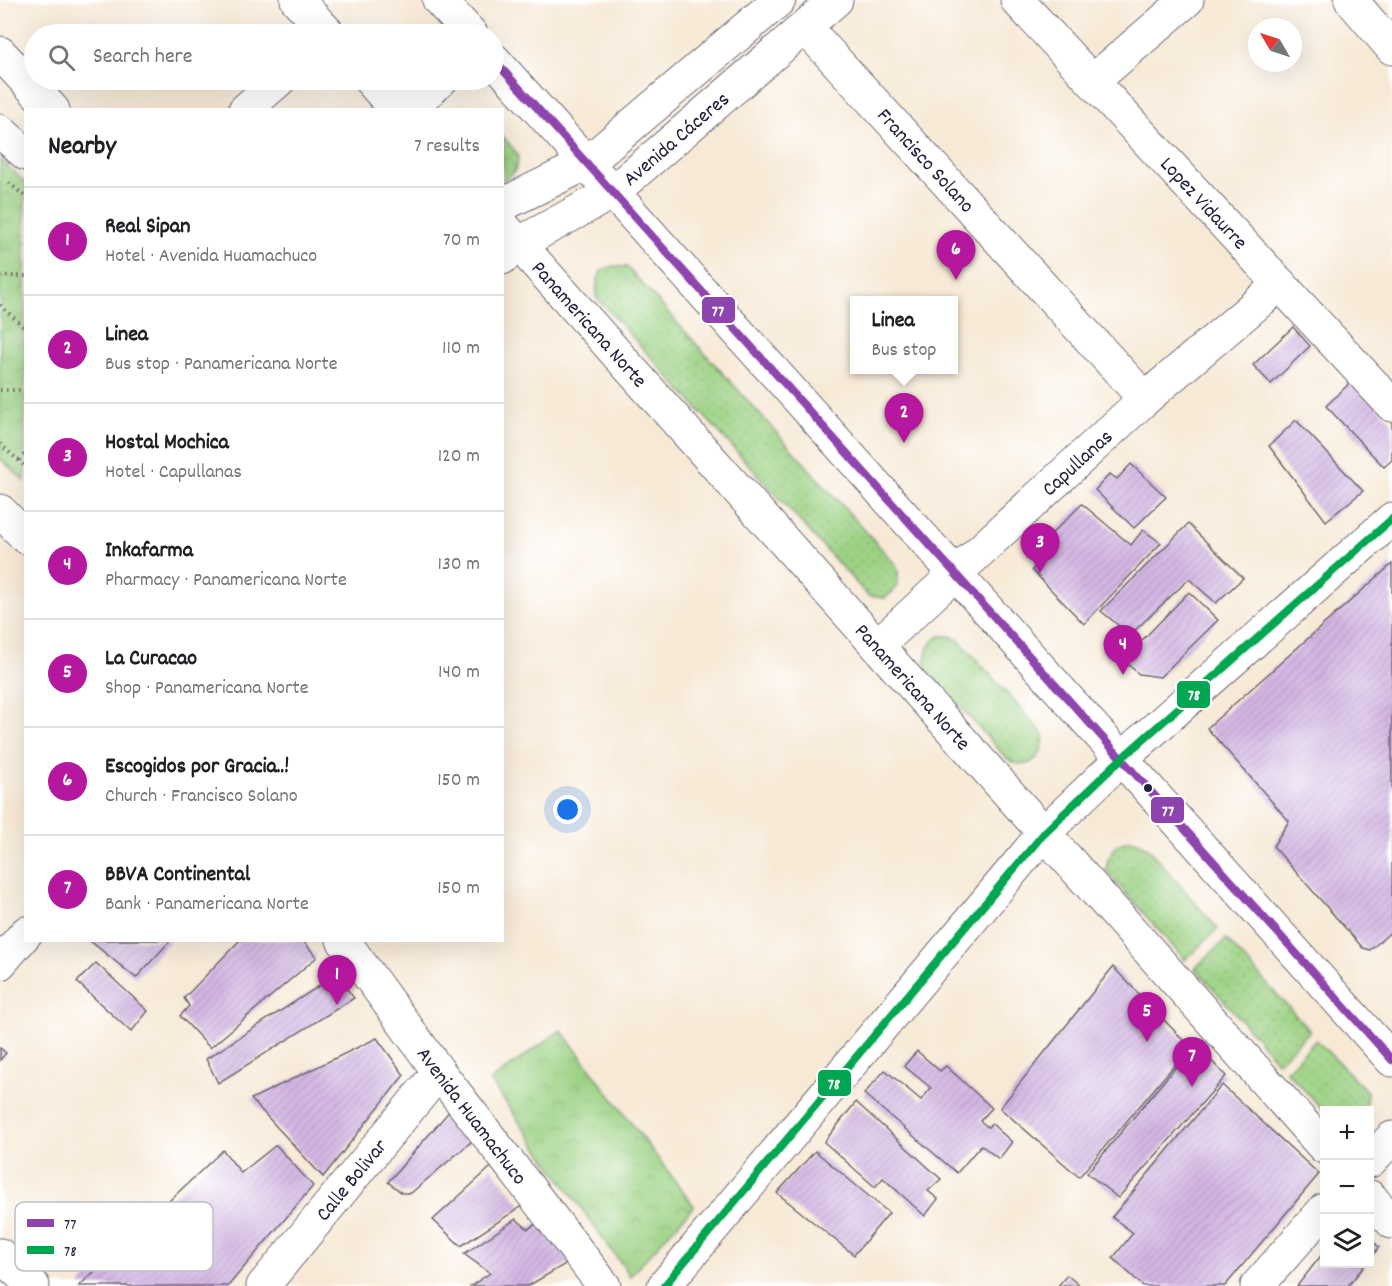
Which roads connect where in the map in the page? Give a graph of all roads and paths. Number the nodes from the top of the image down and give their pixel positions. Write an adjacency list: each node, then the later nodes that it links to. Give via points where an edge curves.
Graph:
1 (297, 0): 8 (main road)
2 (439, 0): 9 (main road)
3 (779, 0): 26 (main road, Avenida Cáceres)
4 (836, 0): 10 (main road, Avenida Cáceres)
5 (1017, 0): 15 (main road, Lopez Vidaurre)
6 (1187, 0): 15 (main road)
7 (1351, 0): 11 (main road)
8 (320, 24)
9 (462, 24)
10 (805, 27): 28 (main road, Avenida Cáceres); 39 (main road, Francisco Solano)
11 (1392, 48)
12 (0, 53): 14 (main road)
13 (504, 71): 26 (main road)
14 (24, 79)
15 (1093, 81): 34 (main road, Lopez Vidaurre)
16 (34, 90): 20 (main road)
17 (268, 90): 21 (main road)
18 (379, 90): 22 (main road)
19 (430, 90): 23 (main road)
20 (51, 108)
21 (247, 108)
22 (395, 108)
23 (409, 108)
24 (0, 130): 25 (main road)
25 (24, 152)
26 (587, 164): 28 (main road); 30 (main road, Avenida Cáceres)
27 (9, 182): 29 (path)
28 (613, 192): 31 (main road, Avenida Cáceres); 48 (main road)
29 (24, 195)
30 (504, 204)
31 (508, 242): 49 (main road, Panamericana Norte)
32 (0, 276): 33 (path)
33 (24, 276)
34 (1280, 284): 39 (main road, Capullanas); 40 (main road, Lopez Vidaurre)
35 (0, 305): 36 (path)
36 (24, 327)
37 (0, 390): 38 (path)
38 (24, 390)
39 (1145, 399): 48 (main road, Capullanas)
40 (1392, 405)
41 (0, 444): 43 (path)
42 (24, 455): 43 (path)
43 (18, 460): 44 (path)
44 (24, 464)
45 (0, 511): 47 (main road)
46 (1392, 519): 50 (main road)
47 (24, 535)
48 (956, 574): 49 (main road, Capullanas); 50 (main road)
49 (878, 645): 51 (main road, Panamericana Norte)
50 (1122, 758): 51 (main road); 55 (main road)
51 (1044, 832): 58 (main road, Panamericana Norte); 69 (main road)
52 (24, 935): 54 (main road)
53 (344, 942): 56 (main road, Avenida Huamachuco)
54 (0, 963)
55 (1392, 1060)
56 (439, 1072): 67 (main road, Calle Bolivar); 68 (main road, Avenida Huamachuco)
57 (1392, 1138): 59 (main road)
58 (1320, 1142)
59 (1371, 1160)
60 (1374, 1202): 62 (main road)
61 (1320, 1214): 70 (main road)
62 (1392, 1222)
63 (0, 1255): 64 (main road)
64 (15, 1269)
65 (17, 1271): 66 (main road)
66 (33, 1286)
67 (263, 1286)
68 (604, 1286)
69 (664, 1286)
70 (1257, 1286)

